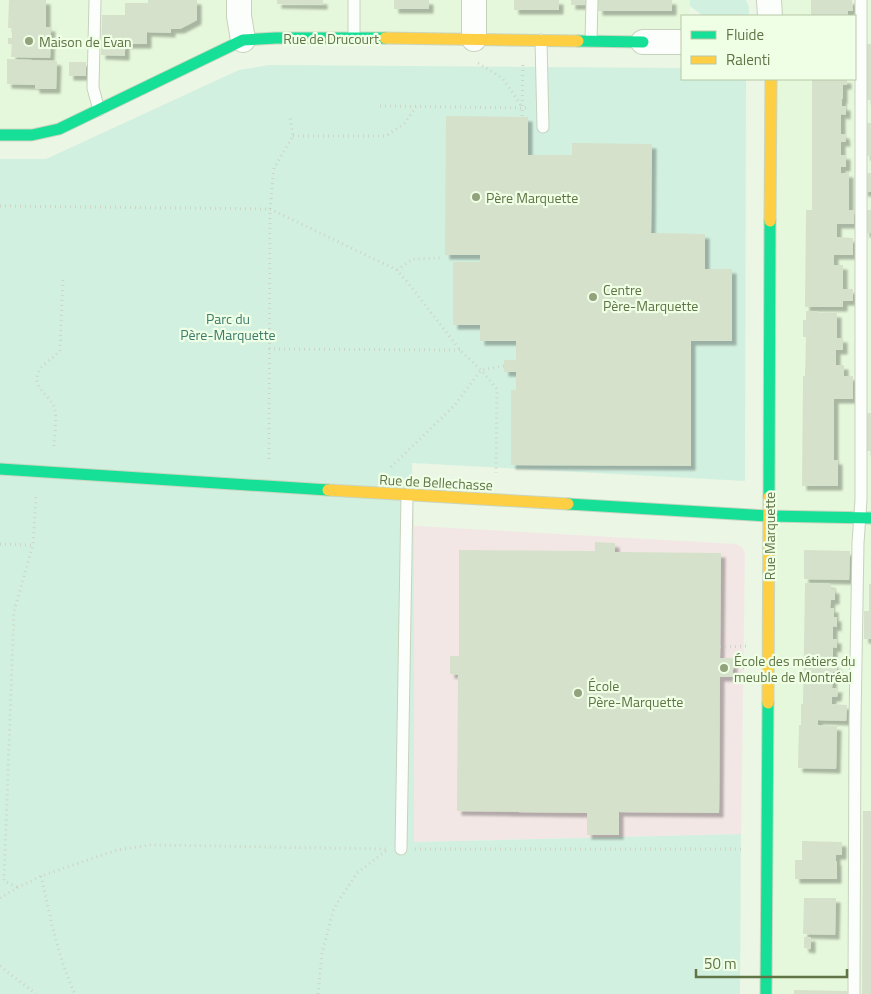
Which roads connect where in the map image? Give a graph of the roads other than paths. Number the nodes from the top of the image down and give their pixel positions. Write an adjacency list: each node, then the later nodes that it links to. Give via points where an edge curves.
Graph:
1 (95, 0): 17 (lane, via 93,88)
2 (239, 0): 11 (street)
3 (354, 0): 9 (lane)
4 (474, 0): 10 (street)
5 (592, 0): 13 (lane)
6 (769, 0): 8 (street)
7 (861, 0): 23 (lane)
8 (770, 15)
9 (354, 38): 10 (street, Rue de Drucourt); 11 (street, Rue de Drucourt)
10 (474, 39): 12 (street, Rue de Drucourt)
11 (243, 40): 17 (street, Rue de Drucourt)
12 (541, 40): 13 (street, Rue de Drucourt); 18 (lane)
13 (591, 41): 14 (street, Rue de Drucourt)
14 (643, 42): 15 (street, Rue de Drucourt)
15 (681, 42)
16 (770, 80): 22 (street, Rue Marquette)
17 (99, 110): 19 (street, Rue de Drucourt, via 59,129 32,135)
18 (542, 127)
19 (0, 135)
20 (0, 469): 21 (street, Rue de Bellechasse)
21 (407, 495): 22 (street, Rue de Bellechasse); 25 (lane)
22 (769, 516): 23 (street, Rue de Bellechasse); 26 (street, Rue Marquette)
23 (859, 518): 24 (street, Rue de Bellechasse); 27 (lane)
24 (871, 518)
25 (402, 849)
26 (766, 994)
27 (854, 994)

